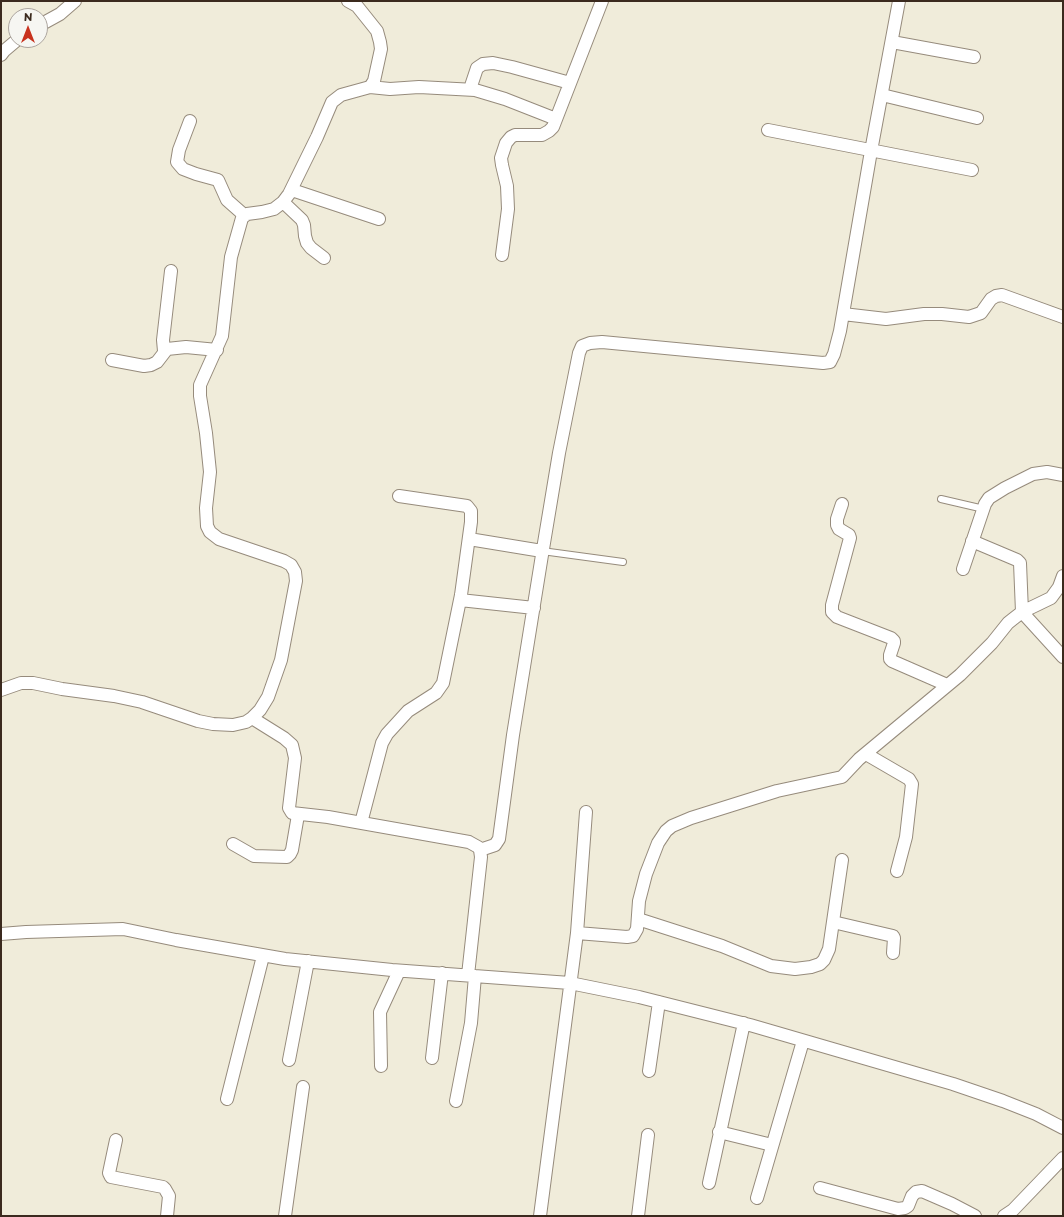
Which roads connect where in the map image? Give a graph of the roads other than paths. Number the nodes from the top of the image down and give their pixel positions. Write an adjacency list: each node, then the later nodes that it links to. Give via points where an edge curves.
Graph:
1 (75, 1): 5 (street)
2 (348, 1): 11 (street, via 357,6 371,23 380,42 377,73)
3 (602, 1): 10 (street)
4 (899, 1): 6 (street)
5 (48, 20)
6 (892, 42): 9 (street); 13 (street)
7 (8, 48): 8 (street)
8 (1, 55)
9 (974, 57)
10 (570, 83): 12 (street, via 493,63 483,64 477,68); 15 (street)
11 (370, 87): 12 (street); 20 (street, via 341,95 332,102)
12 (470, 89): 15 (street, via 505,99)
13 (882, 95): 14 (street); 18 (street)
14 (977, 118)
15 (556, 119): 24 (street, via 553,127 542,135 515,135 506,143 501,158 507,186 508,209)
16 (190, 121): 22 (street, via 179,150 178,162 183,169 218,180 227,200)
17 (768, 130): 18 (street)
18 (871, 151): 19 (street); 27 (street)
19 (972, 170)
20 (292, 190): 21 (street); 23 (street)
21 (283, 202): 22 (street, via 274,209); 25 (street, via 302,220 307,243)
22 (244, 215): 29 (street, via 240,220 231,257 222,336)
23 (378, 219)
24 (502, 255)
25 (324, 258)
26 (171, 271): 30 (street)
27 (843, 314): 28 (street, via 886,319 924,314 969,317 981,313 991,299 1002,295); 39 (street, via 834,354 830,362 823,363 602,342 582,346 559,453)
28 (1063, 317)
29 (217, 350): 30 (street, via 172,347); 50 (street, via 203,376 200,389 210,472 207,526 219,539 291,565 296,581 279,667 268,697)
30 (164, 351): 31 (street, via 157,362 151,365)
31 (112, 360)
32 (1063, 475): 36 (street, via 1047,472 1025,477 989,498)
33 (399, 496): 37 (street, via 467,506 472,515)
34 (941, 499): 36 (lane)
35 (842, 504): 48 (street, via 837,525 850,538 832,612 837,617 891,638 894,641 890,655 892,661)
36 (984, 509): 38 (street)
37 (469, 539): 39 (street); 44 (street)
38 (972, 541): 41 (street); 46 (street, via 1020,563)
39 (542, 551): 40 (lane); 45 (street)
40 (622, 562)
41 (963, 569)
42 (1063, 576): 43 (street)
43 (1060, 590): 46 (street, via 1051,598)
44 (460, 600): 45 (street); 54 (street, via 441,688 408,711 387,734 382,743)
45 (534, 608): 56 (street, via 499,839 495,845)
46 (1022, 612): 47 (street); 48 (street, via 1008,623 992,644)
47 (1063, 657)
48 (947, 686): 51 (street)
49 (1, 690): 50 (street, via 22,683 33,683 142,702 185,718 212,724 233,725)
50 (252, 718): 53 (street, via 292,745 295,758 289,808 292,813)
51 (866, 754): 58 (street, via 909,779 912,784 906,837); 59 (street, via 842,778 776,792 672,826 658,843 649,866 642,889)
52 (586, 812): 61 (street)
53 (298, 815): 54 (street, via 328,817); 55 (street, via 292,850 287,857 254,856)
54 (361, 824): 56 (street, via 469,842)
55 (233, 844)
56 (480, 850): 68 (street)
57 (842, 860): 60 (street)
58 (897, 871)
59 (638, 919): 60 (street, via 722,946 771,966 795,969 811,967 824,960 829,949); 61 (street, via 636,932 631,937)
60 (833, 922): 63 (street, via 893,936)
61 (577, 933): 69 (street)
62 (1, 934): 64 (street, via 123,928)
63 (893, 953)
64 (263, 956): 65 (street); 78 (street)
65 (308, 962): 66 (street); 74 (street)
66 (399, 970): 67 (street); 75 (street, via 380,1012)
67 (442, 973): 68 (street); 73 (street)
68 (472, 976): 69 (street); 79 (street, via 471,1023)
69 (570, 983): 70 (street); 92 (street)
70 (659, 1002): 71 (street); 76 (street)
71 (744, 1023): 72 (street); 81 (street)
72 (803, 1041): 80 (street, via 953,1084 1036,1114); 84 (street)
73 (432, 1058)
74 (289, 1060)
75 (381, 1066)
76 (649, 1071)
77 (303, 1087): 91 (street)
78 (227, 1099)
79 (456, 1101)
80 (1063, 1128)
81 (719, 1132): 84 (street); 86 (street)
82 (648, 1135): 93 (street)
83 (116, 1140): 90 (street, via 109,1175 165,1189 169,1196)
84 (772, 1145): 88 (street)
85 (1063, 1158): 94 (street, via 1013,1210)
86 (709, 1183)
87 (820, 1188): 89 (street, via 898,1209 908,1206 916,1192 922,1191)
88 (757, 1198)
89 (968, 1214)
90 (167, 1216)
91 (285, 1216)
92 (540, 1216)
93 (638, 1216)
94 (1004, 1216)

